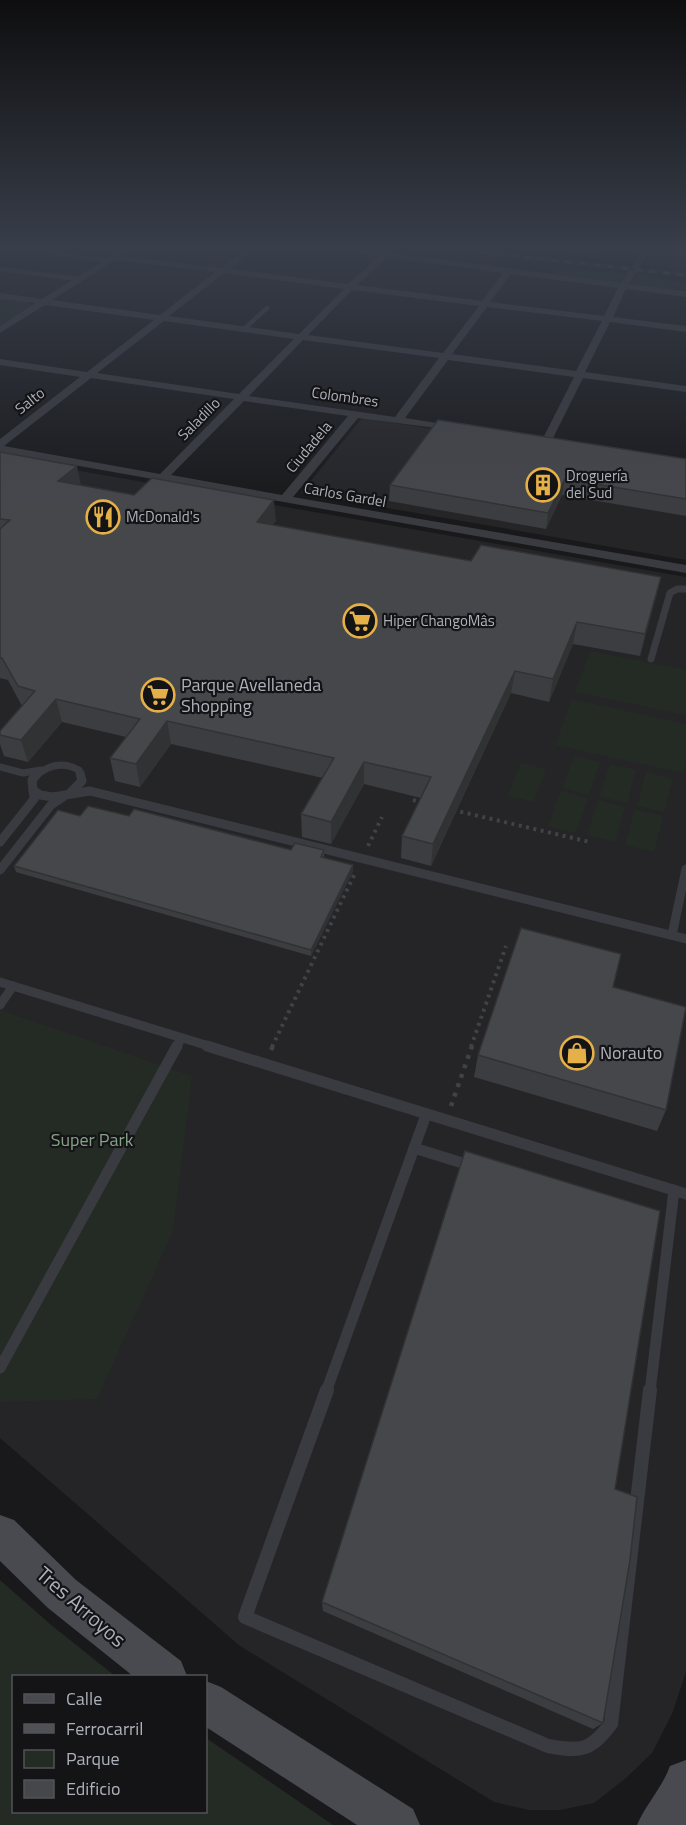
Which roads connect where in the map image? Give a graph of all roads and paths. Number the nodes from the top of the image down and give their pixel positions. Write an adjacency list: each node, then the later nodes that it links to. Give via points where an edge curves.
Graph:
1 (138, 335): 9 (street, Salto)
2 (280, 335): 6 (street)
3 (304, 335): 6 (street, Saladillo)
4 (460, 335): 7 (street)
5 (598, 335): 10 (street)
6 (301, 338): 7 (street); 12 (street, Saladillo)
7 (444, 357): 10 (street); 14 (street)
8 (0, 362): 9 (street, Colombres)
9 (89, 374): 12 (street, Colombres); 16 (street, Salto)
10 (580, 375): 11 (street); 17 (street, via 540,441)
11 (686, 389)
12 (242, 397): 13 (street, Colombres); 19 (street, Saladillo)
13 (356, 414): 14 (street, Colombres); 20 (street, Ciudadela)
14 (398, 420): 15 (street, Colombres)
15 (466, 430)
16 (0, 444)
17 (557, 444)
18 (0, 449): 19 (street, Carlos Gardel)
19 (162, 478): 20 (street, Carlos Gardel)
20 (284, 500): 21 (street, Carlos Gardel)
21 (686, 569)
22 (686, 589): 23 (lane, via 670,593)
23 (651, 659)
24 (0, 767): 26 (lane)
25 (41, 770): 26 (lane); 27 (lane, via 58,765 74,767); 28 (lane, via 32,780)
26 (23, 773): 28 (lane)
27 (82, 781): 29 (lane); 30 (lane)
28 (32, 788): 30 (lane, via 49,798); 35 (lane, via 34,799)
29 (90, 791): 30 (lane); 37 (lane)
30 (67, 795): 39 (lane, via 51,805)
31 (412, 800): 32 (path)
32 (424, 803)
33 (446, 808): 36 (path)
34 (382, 817): 37 (path)
35 (0, 842)
36 (590, 842)
37 (362, 859): 40 (lane); 48 (path)
38 (686, 869): 40 (lane)
39 (0, 870)
40 (672, 935): 41 (lane)
41 (686, 939)
42 (506, 946): 50 (path, via 453,1107)
43 (0, 982): 44 (lane)
44 (13, 986): 45 (lane); 46 (lane)
45 (0, 1005)
46 (181, 1039): 51 (lane); 55 (lane)
47 (261, 1046): 48 (path)
48 (271, 1050): 49 (path)
49 (280, 1052)
50 (443, 1104)
51 (426, 1115): 52 (lane); 54 (lane)
52 (414, 1148): 53 (lane); 54 (lane, via 245,1617 548,1746 577,1752 597,1743 611,1724 664,1225)
53 (481, 1169)
54 (680, 1192)
55 (0, 1368)
56 (0, 1534): 57 (main road, Tres Arroyos, via 62,1594)
57 (163, 1675)
58 (207, 1703): 60 (main road)
59 (686, 1782): 61 (main road, via 680,1798)
60 (394, 1820)
61 (660, 1825)

